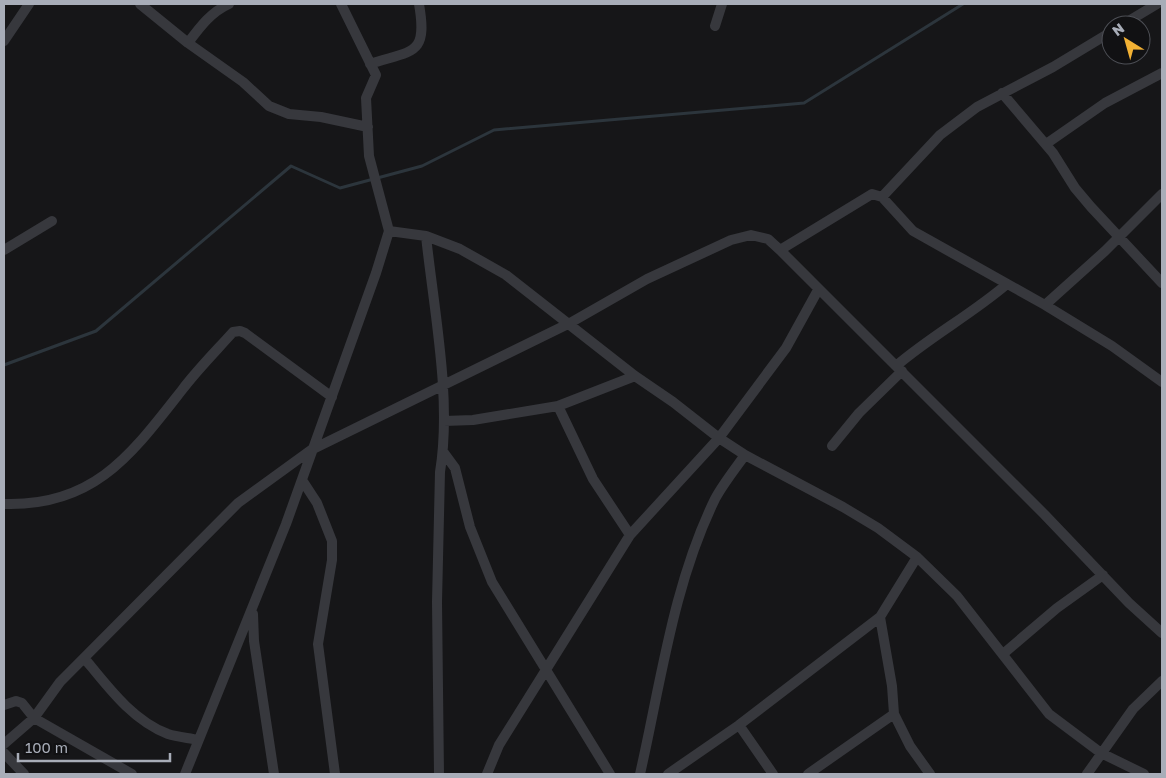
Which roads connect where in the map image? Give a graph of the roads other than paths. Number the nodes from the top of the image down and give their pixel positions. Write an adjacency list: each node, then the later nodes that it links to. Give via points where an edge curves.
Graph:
1 (140, 4): 12 (street)
2 (229, 4): 12 (street, via 205,21)
3 (341, 4): 13 (street)
4 (419, 4): 13 (street, via 424,29 421,42 413,50)
5 (722, 4): 9 (street)
6 (1157, 4): 8 (street)
7 (22, 6): 11 (street)
8 (1139, 15)
9 (715, 26)
10 (1101, 38): 15 (street)
11 (4, 41)
12 (188, 43): 16 (street, via 269,106 289,114)
13 (370, 64): 16 (street, via 376,74 366,98)
14 (1162, 73): 17 (street, via 1105,103)
15 (1002, 93): 17 (street); 19 (street, via 940,134)
16 (368, 127): 21 (street, via 369,156)
17 (1046, 144): 23 (street, via 1074,188)
18 (1162, 194): 23 (street)
19 (882, 197): 25 (street, via 872,194); 27 (street, via 912,232)
20 (52, 221): 24 (street)
21 (389, 231): 22 (street); 35 (street)
22 (426, 236): 30 (street, via 460,249 506,275); 34 (street)
23 (1118, 238): 26 (street); 29 (street)
24 (4, 250)
25 (780, 250): 28 (street); 30 (street, via 768,239 752,235 731,240 647,279)
26 (1162, 283)
27 (1007, 284): 29 (street); 31 (street, via 984,304 919,346)
28 (818, 290): 31 (street); 38 (street, via 786,348)
29 (1045, 305): 33 (street, via 1112,346)
30 (570, 323): 32 (street); 34 (street)
31 (898, 368): 39 (street); 47 (street)
32 (635, 376): 36 (street); 38 (street)
33 (1162, 382)
34 (442, 384): 37 (street); 40 (street)
35 (332, 397): 40 (street); 44 (street, via 245,333 233,332 152,429 104,477 59,499)
36 (558, 406): 37 (street, via 473,420); 45 (street, via 584,463)
37 (444, 421): 41 (street)
38 (719, 438): 42 (street); 45 (street)
39 (832, 446)
40 (311, 450): 43 (street); 52 (street, via 238,503)
41 (444, 453): 53 (street, via 455,468 470,527 492,582); 68 (street, via 440,472 438,573)
42 (745, 455): 46 (street, via 843,507); 71 (street, via 716,497 686,575)
43 (302, 480): 48 (street); 67 (street, via 330,532 333,550 318,644)
44 (4, 504)
45 (630, 535): 53 (street)
46 (917, 557): 49 (street); 51 (street, via 957,596)
47 (1103, 575): 50 (street); 51 (street, via 1057,608)
48 (253, 609): 59 (street); 66 (street, via 254,641)
49 (880, 616): 56 (street); 58 (street)
50 (1162, 633)
51 (1003, 654): 62 (street, via 1049,714)
52 (85, 659): 57 (street, via 54,689); 59 (street, via 112,693 141,718 168,734)
53 (545, 670): 69 (street, via 499,745); 70 (street)
54 (1162, 681): 62 (street, via 1133,709)
55 (4, 705): 57 (street, via 16,701 22,703)
56 (894, 714): 74 (street); 75 (street, via 910,746)
57 (34, 718): 60 (street); 64 (street)
58 (739, 725): 72 (street); 73 (street)
59 (198, 740): 65 (street)
60 (4, 744)
61 (4, 753): 63 (street)
62 (1101, 753): 76 (street); 77 (street)
63 (24, 774)
64 (132, 774)
65 (185, 774)
66 (274, 774)
67 (335, 774)
68 (439, 774)
69 (486, 774)
70 (610, 774)
71 (640, 774)
72 (668, 774)
73 (773, 774)
74 (808, 774)
75 (930, 774)
76 (1087, 774)
77 (1144, 774)

